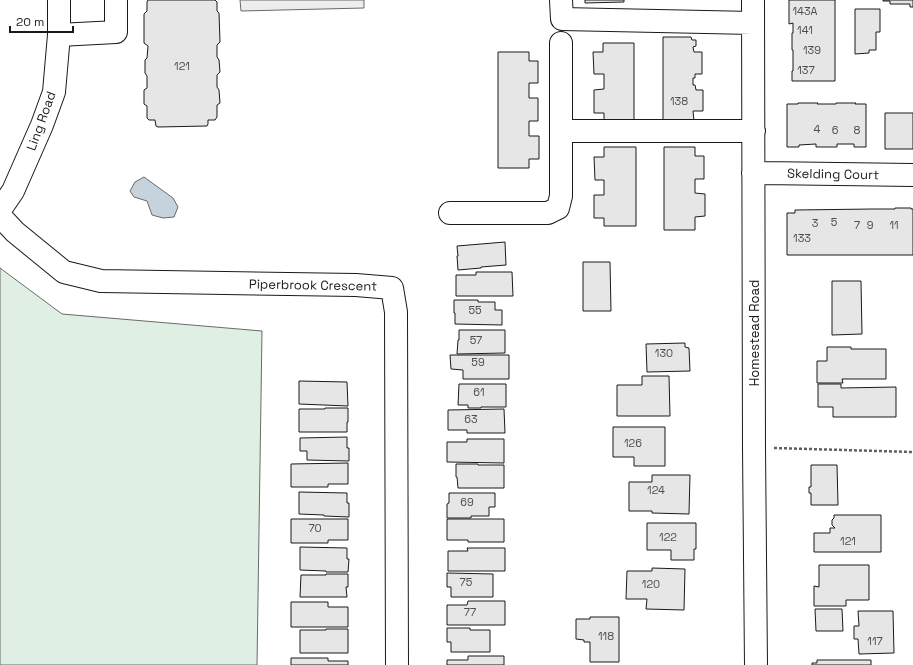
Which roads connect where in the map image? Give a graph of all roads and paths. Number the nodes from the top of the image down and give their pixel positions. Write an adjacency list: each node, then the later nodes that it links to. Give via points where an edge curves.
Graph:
1 (59, 0): 6 (street, Ling Road)
2 (116, 0): 6 (street, via 116,32)
3 (561, 0): 5 (street, via 562,19)
4 (753, 0): 5 (street, Homestead Road)
5 (753, 23): 9 (street, Homestead Road)
6 (59, 36): 12 (street, Ling Road, via 54,92 13,191)
7 (561, 44): 8 (street)
8 (561, 131): 9 (street); 13 (street, via 561,196 558,208 548,213)
9 (754, 131): 10 (street, Homestead Road)
10 (753, 173): 11 (street, Skelding Court); 15 (street, Homestead Road)
11 (913, 175)
12 (0, 210)
13 (450, 213)
14 (0, 216): 17 (street, Piperbrook Crescent, via 15,232 64,272 101,281 392,288 396,312)
15 (754, 448): 16 (path); 18 (street, Homestead Road)
16 (913, 452)
17 (398, 665)
18 (756, 665)

